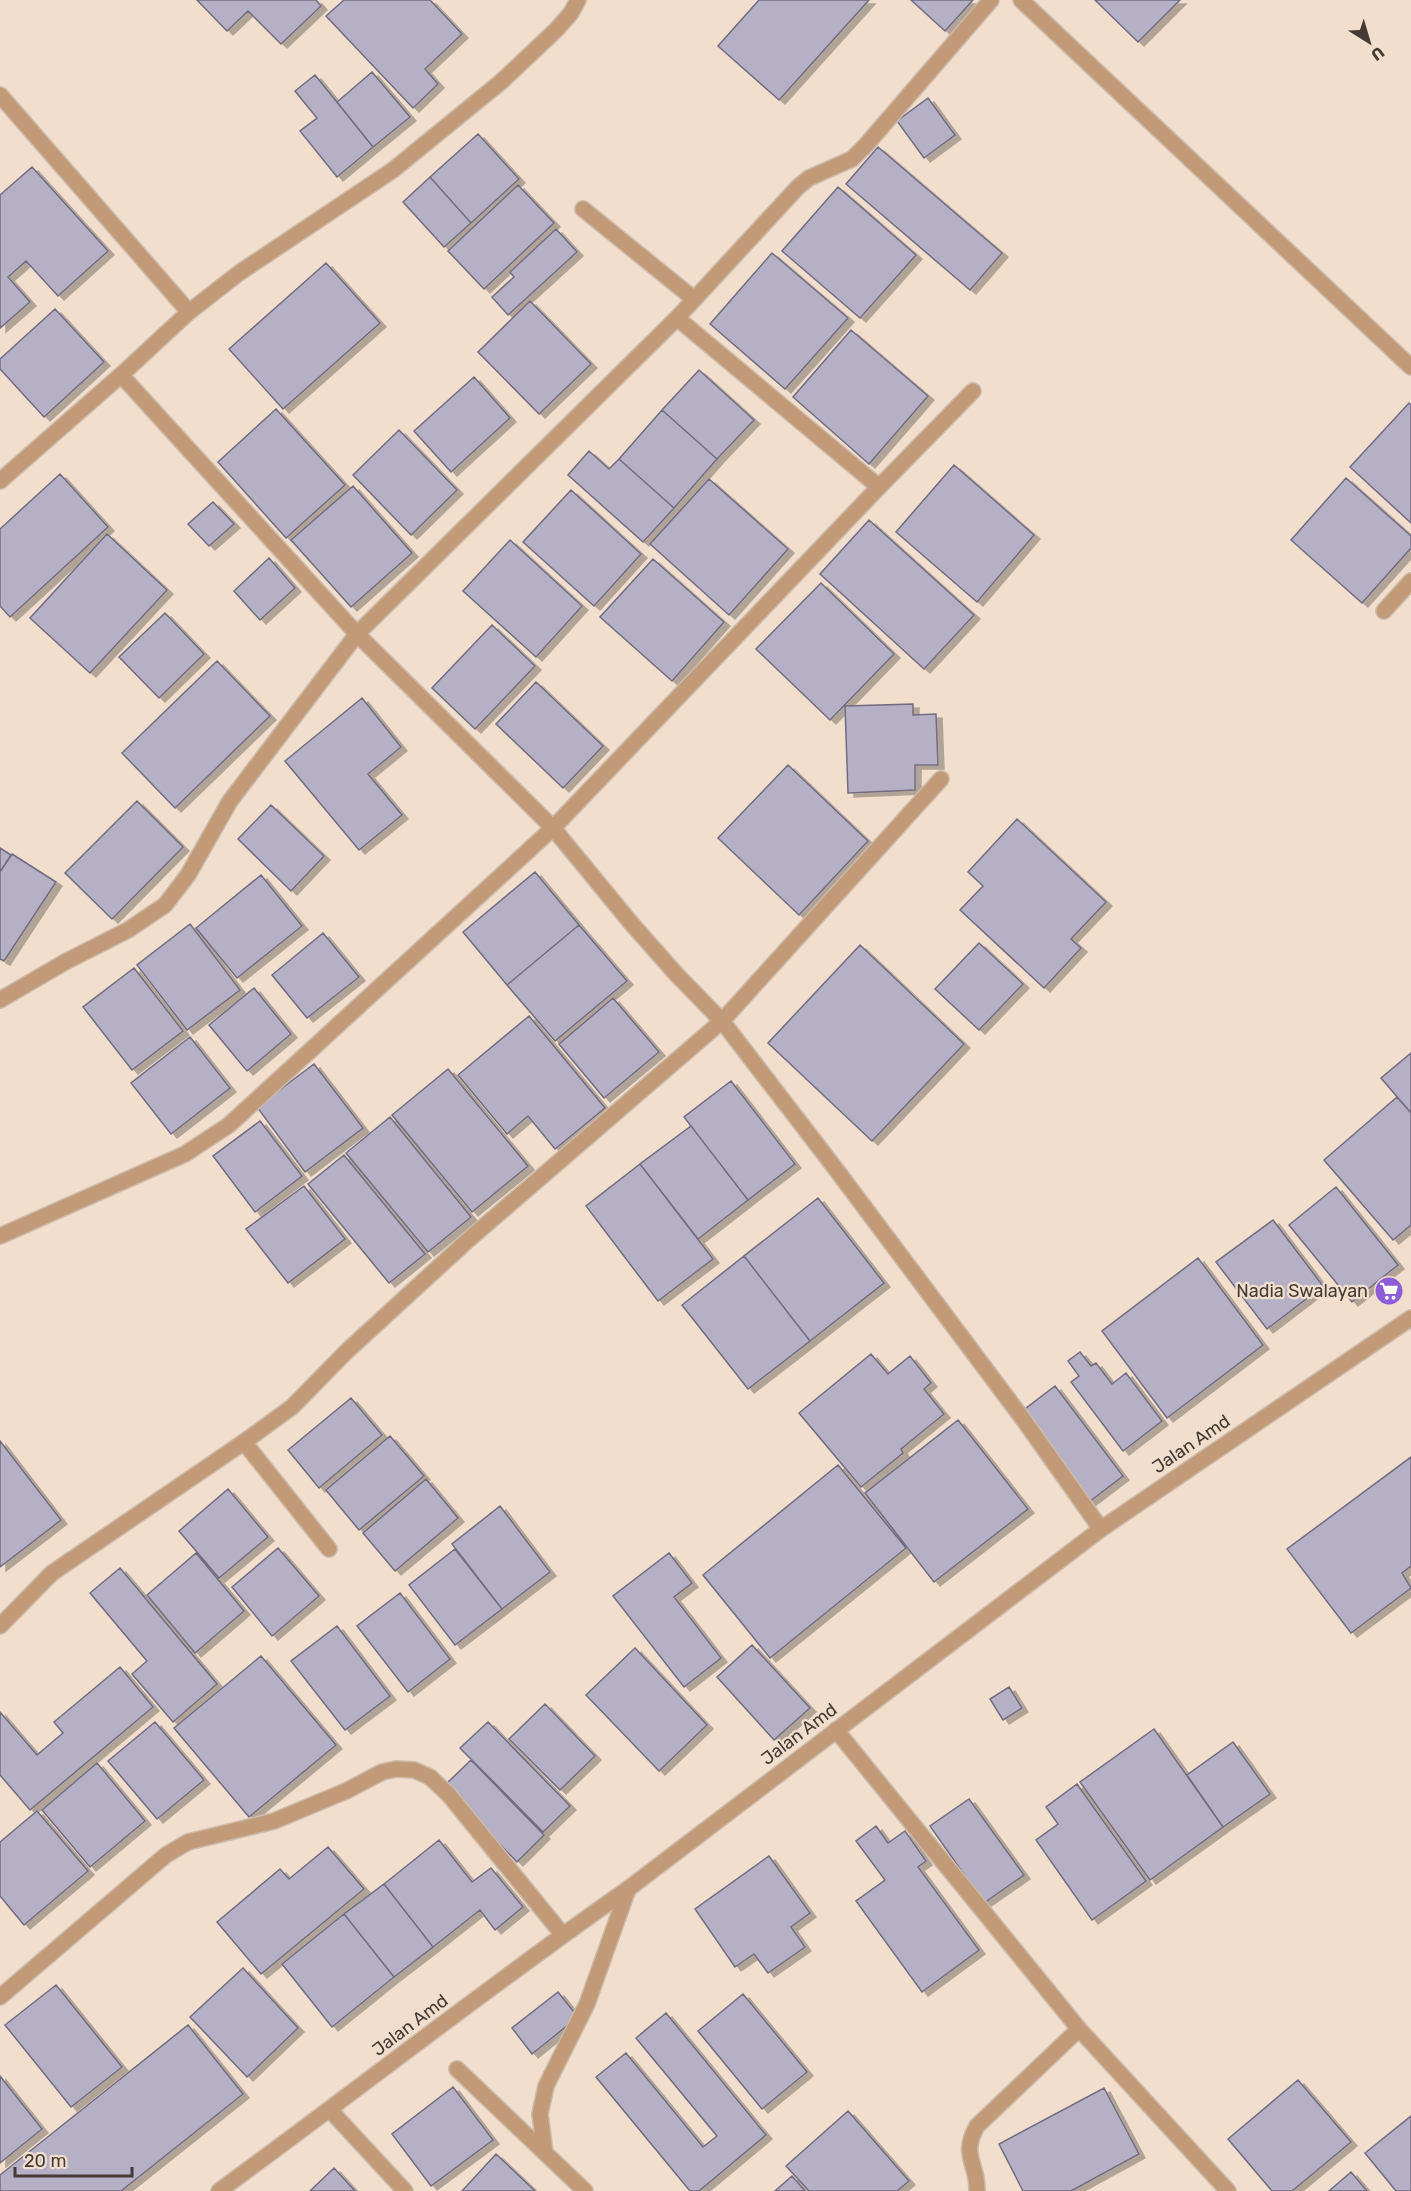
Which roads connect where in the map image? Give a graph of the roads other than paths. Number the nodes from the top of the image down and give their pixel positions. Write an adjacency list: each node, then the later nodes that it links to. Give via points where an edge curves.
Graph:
1 (578, 0): 7 (street, via 557,29 502,81 393,170 239,273)
2 (991, 0): 6 (street, via 866,145 852,159 798,187)
3 (1021, 0): 9 (street)
4 (0, 95): 7 (street)
5 (583, 210): 6 (street)
6 (694, 298): 8 (street)
7 (189, 312): 10 (street)
8 (677, 318): 13 (street); 16 (street)
9 (1411, 367)
10 (121, 375): 12 (street); 16 (street)
11 (973, 391): 13 (street)
12 (0, 481)
13 (879, 487): 18 (street)
14 (1411, 580): 15 (street)
15 (1384, 611)
16 (357, 634): 18 (street); 19 (street, via 231,801 165,905 128,930)
17 (941, 779): 20 (street)
18 (553, 828): 20 (street, via 654,949); 21 (street, via 229,1125 185,1154)
19 (0, 1000)
20 (722, 1021): 23 (street, via 466,1241 292,1407); 24 (street, via 1009,1400)
21 (0, 1236)
22 (1411, 1318): 24 (street, Jalan Amd)
23 (244, 1442): 25 (street); 26 (street, via 52,1572)
24 (1101, 1529): 27 (street, Jalan Amd)
25 (329, 1549)
26 (0, 1626)
27 (836, 1731): 28 (street, Jalan Amd); 31 (street)
28 (628, 1889): 29 (street, Jalan Amd); 34 (street, via 587,2004 546,2086 540,2114)
29 (563, 1935): 30 (street, via 449,1795 430,1777 414,1770 396,1769 274,1821 188,1842 165,1855); 33 (street, Jalan Amd)
30 (0, 1997)
31 (1079, 2030): 38 (street, via 972,2135 968,2150); 39 (street)
32 (457, 2069): 34 (street)
33 (330, 2110): 35 (street, Jalan Amd); 36 (street)
34 (545, 2153): 37 (street)
35 (219, 2191)
36 (405, 2191)
37 (585, 2191)
38 (978, 2191)
39 (1228, 2191)

